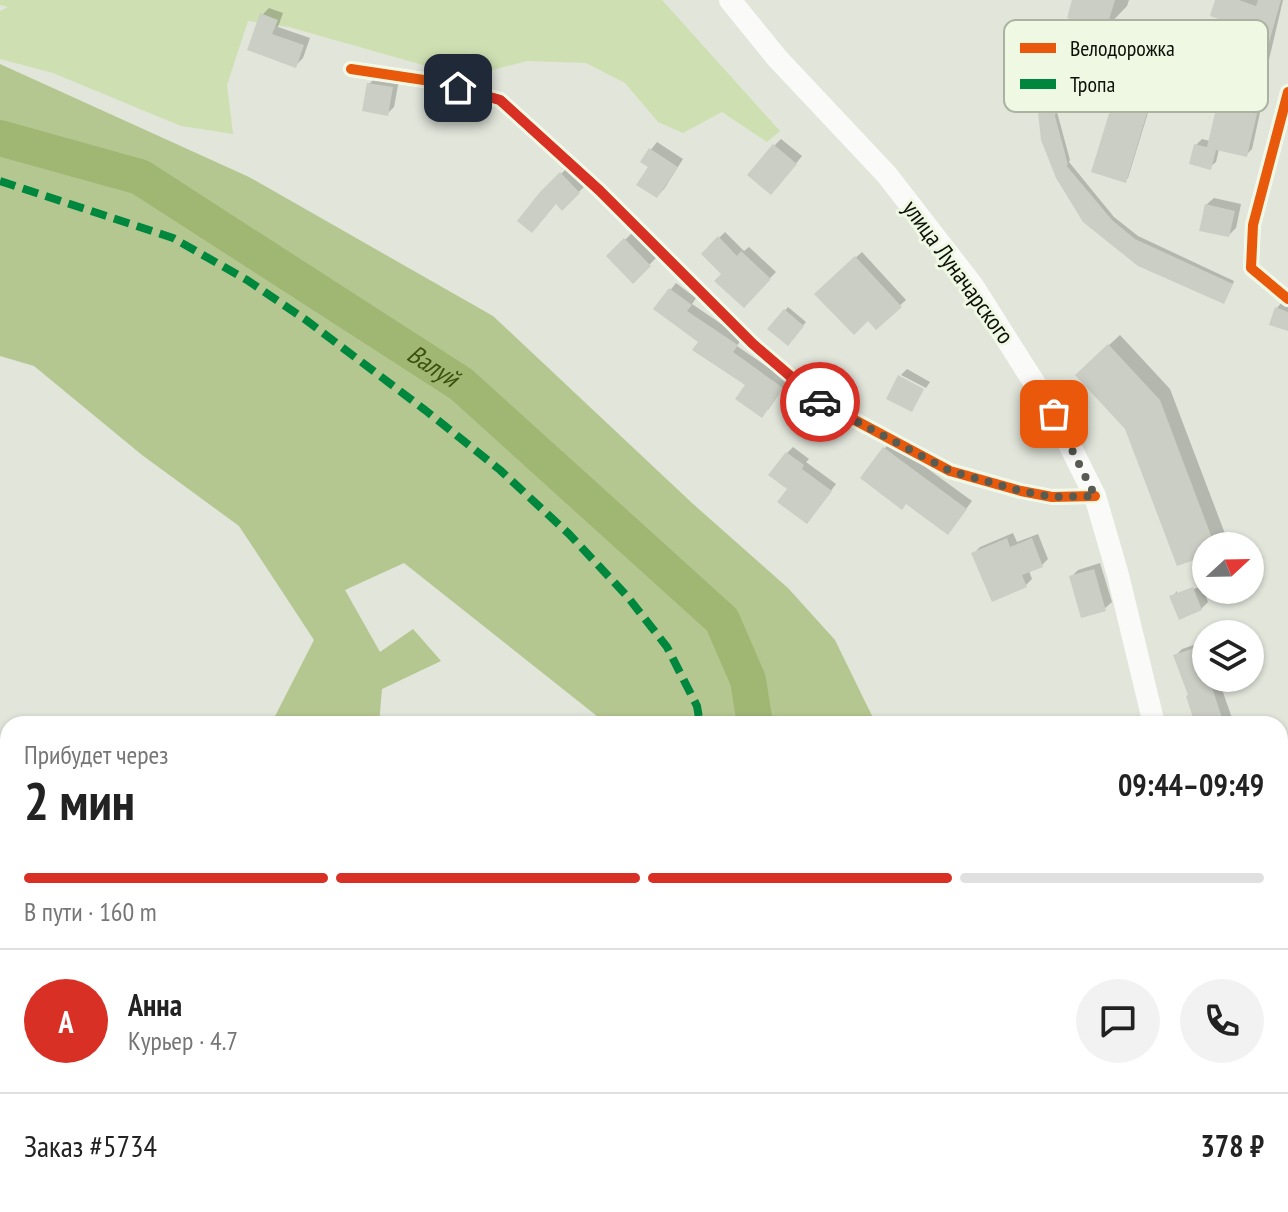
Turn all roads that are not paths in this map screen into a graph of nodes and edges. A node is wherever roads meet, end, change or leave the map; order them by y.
1 (730, 0) edge
2 (351, 69) dead end
3 (1288, 92) edge
4 (1288, 299) edge
5 (1095, 496) junction
6 (1152, 716) edge

1 - 5 main road, улица Луначарского
2 - 5 street
3 - 4 street
5 - 6 main road, улица Луначарского

